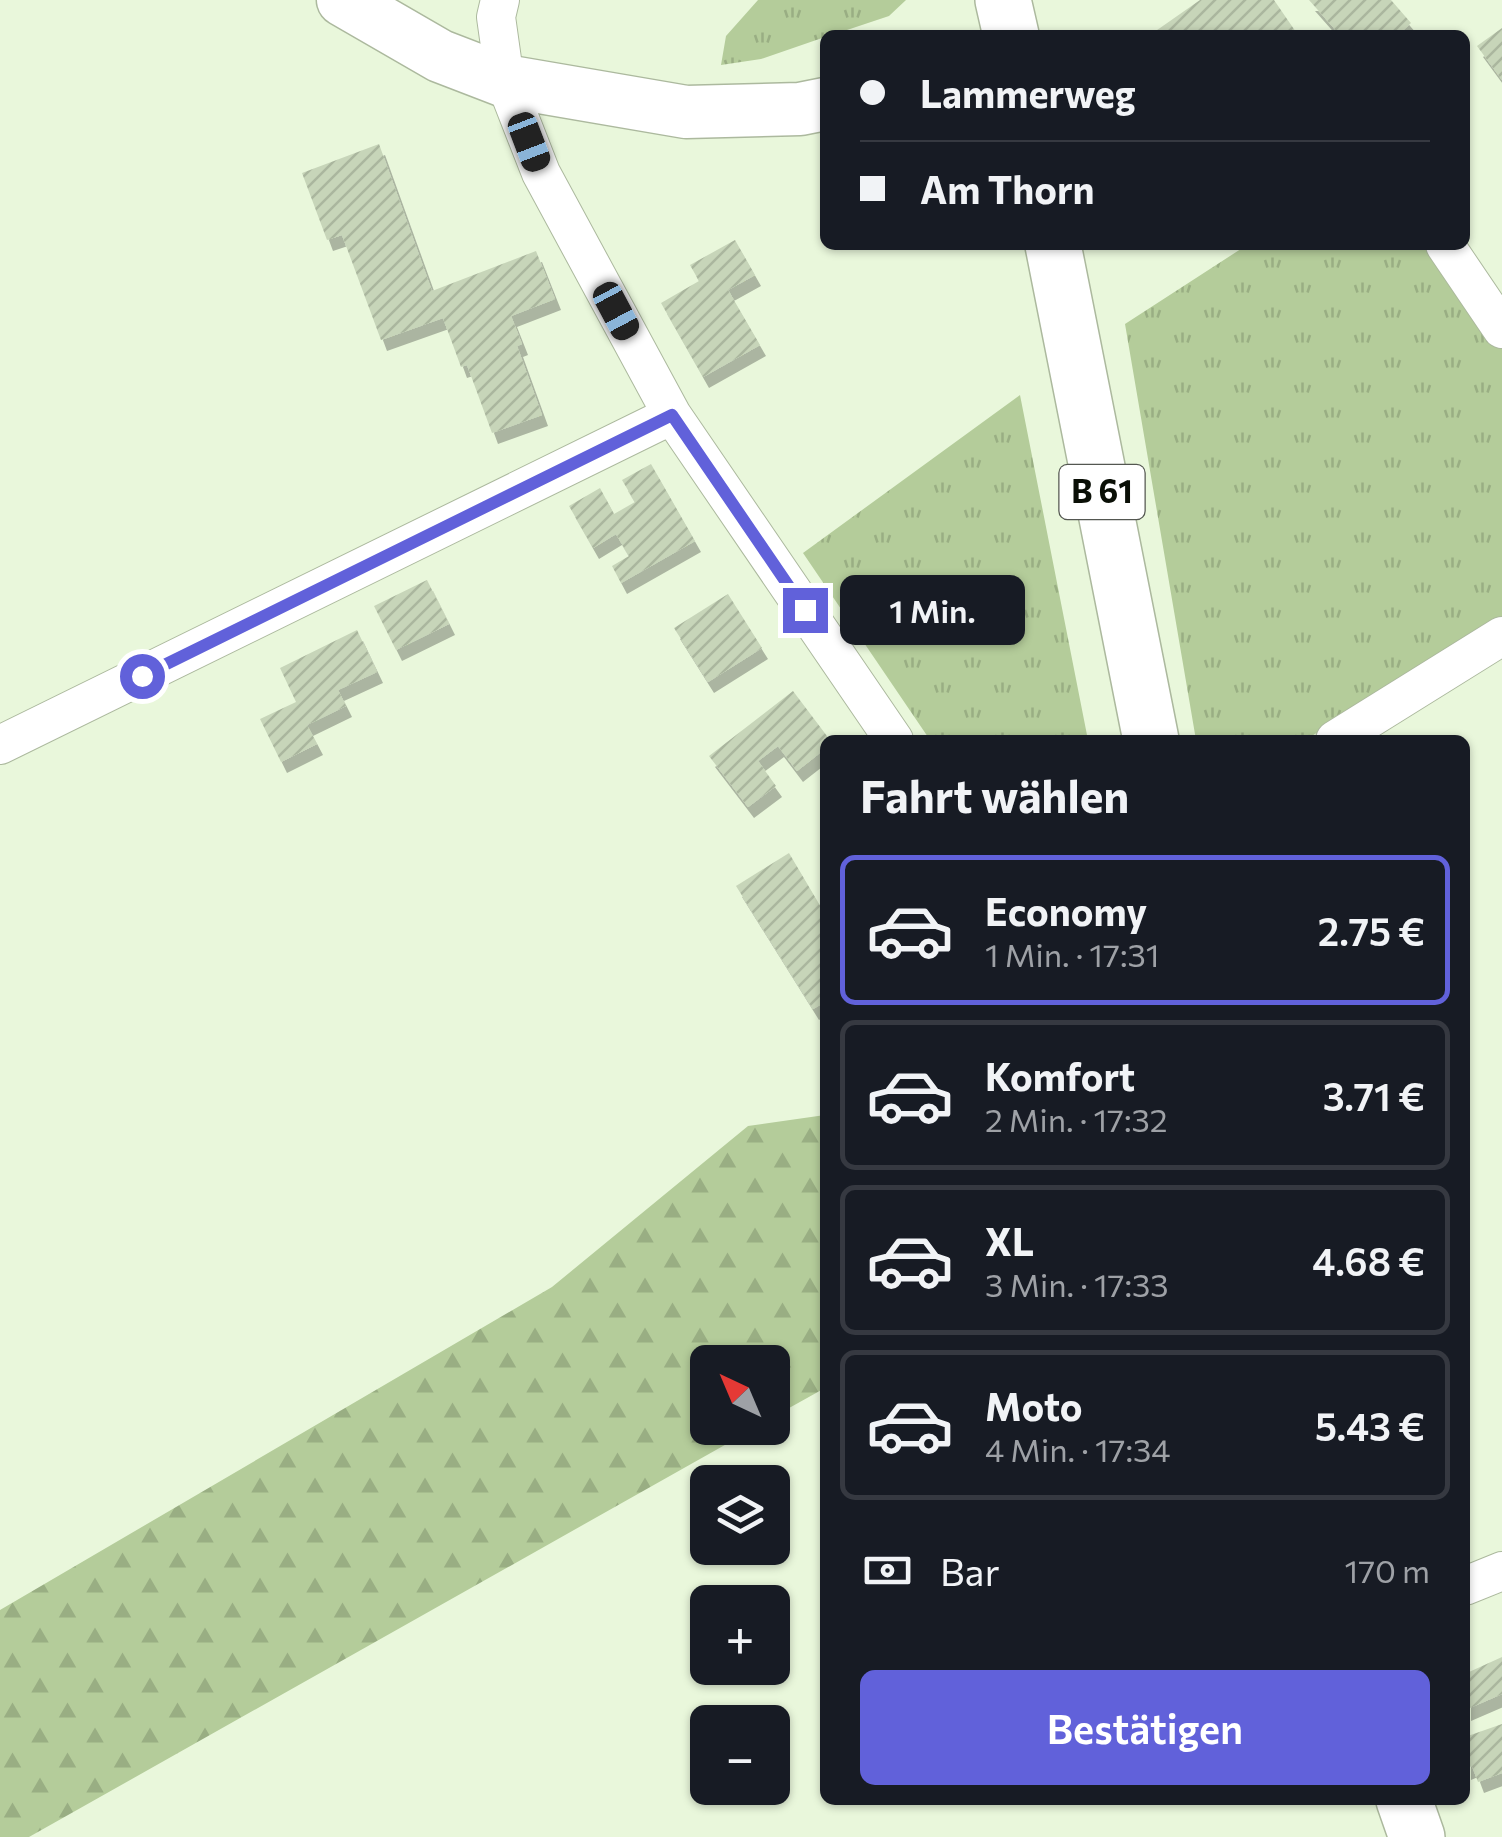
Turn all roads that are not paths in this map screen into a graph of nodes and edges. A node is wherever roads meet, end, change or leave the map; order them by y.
1 (344, 0) edge
2 (500, 0) edge
3 (1003, 0) edge
4 (1010, 30) edge
5 (505, 81) junction
6 (820, 105) edge
7 (1054, 250) edge
8 (1448, 250) edge
9 (1502, 329) edge
10 (672, 415) junction
11 (1502, 636) edge
12 (891, 735) edge
13 (1150, 735) edge
14 (1343, 735) edge
15 (0, 745) edge
16 (1502, 1571) edge
17 (1470, 1584) edge
18 (1406, 1805) edge
19 (1417, 1837) edge

1 - 5 street
2 - 5 street
3 - 4 main road
5 - 6 street
5 - 10 street
7 - 13 main road, B 61
8 - 9 street
10 - 12 street
10 - 15 street
11 - 14 street
16 - 17 street
18 - 19 main road

